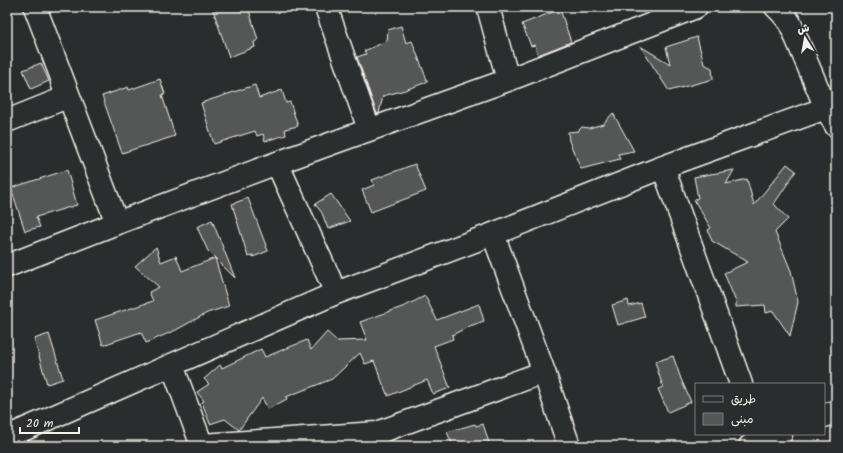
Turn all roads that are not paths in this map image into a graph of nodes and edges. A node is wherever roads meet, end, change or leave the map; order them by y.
1 (34, 7) edge
2 (326, 7) edge
3 (488, 7) edge
4 (696, 7) edge
5 (776, 7) edge
6 (508, 80) junction
7 (831, 117) edge
8 (7, 121) edge
9 (368, 129) junction
10 (277, 163) junction
11 (663, 167) junction
12 (117, 223) junction
13 (494, 234) junction
14 (7, 266) edge
15 (336, 294) junction
16 (172, 365) junction
17 (544, 372) junction
18 (741, 383) edge
19 (836, 411) edge
20 (825, 416) edge
21 (7, 437) edge
22 (202, 446) edge
23 (569, 446) edge

1 - 8 street
1 - 12 street
2 - 9 street
3 - 6 street
4 - 6 street
5 - 7 street
6 - 9 street
7 - 11 street
9 - 10 street
10 - 12 street
10 - 15 street
11 - 13 street
11 - 18 street
12 - 14 street
13 - 15 street
13 - 17 street
15 - 16 street
16 - 21 street
16 - 22 street
17 - 22 street
17 - 23 street
19 - 20 street

